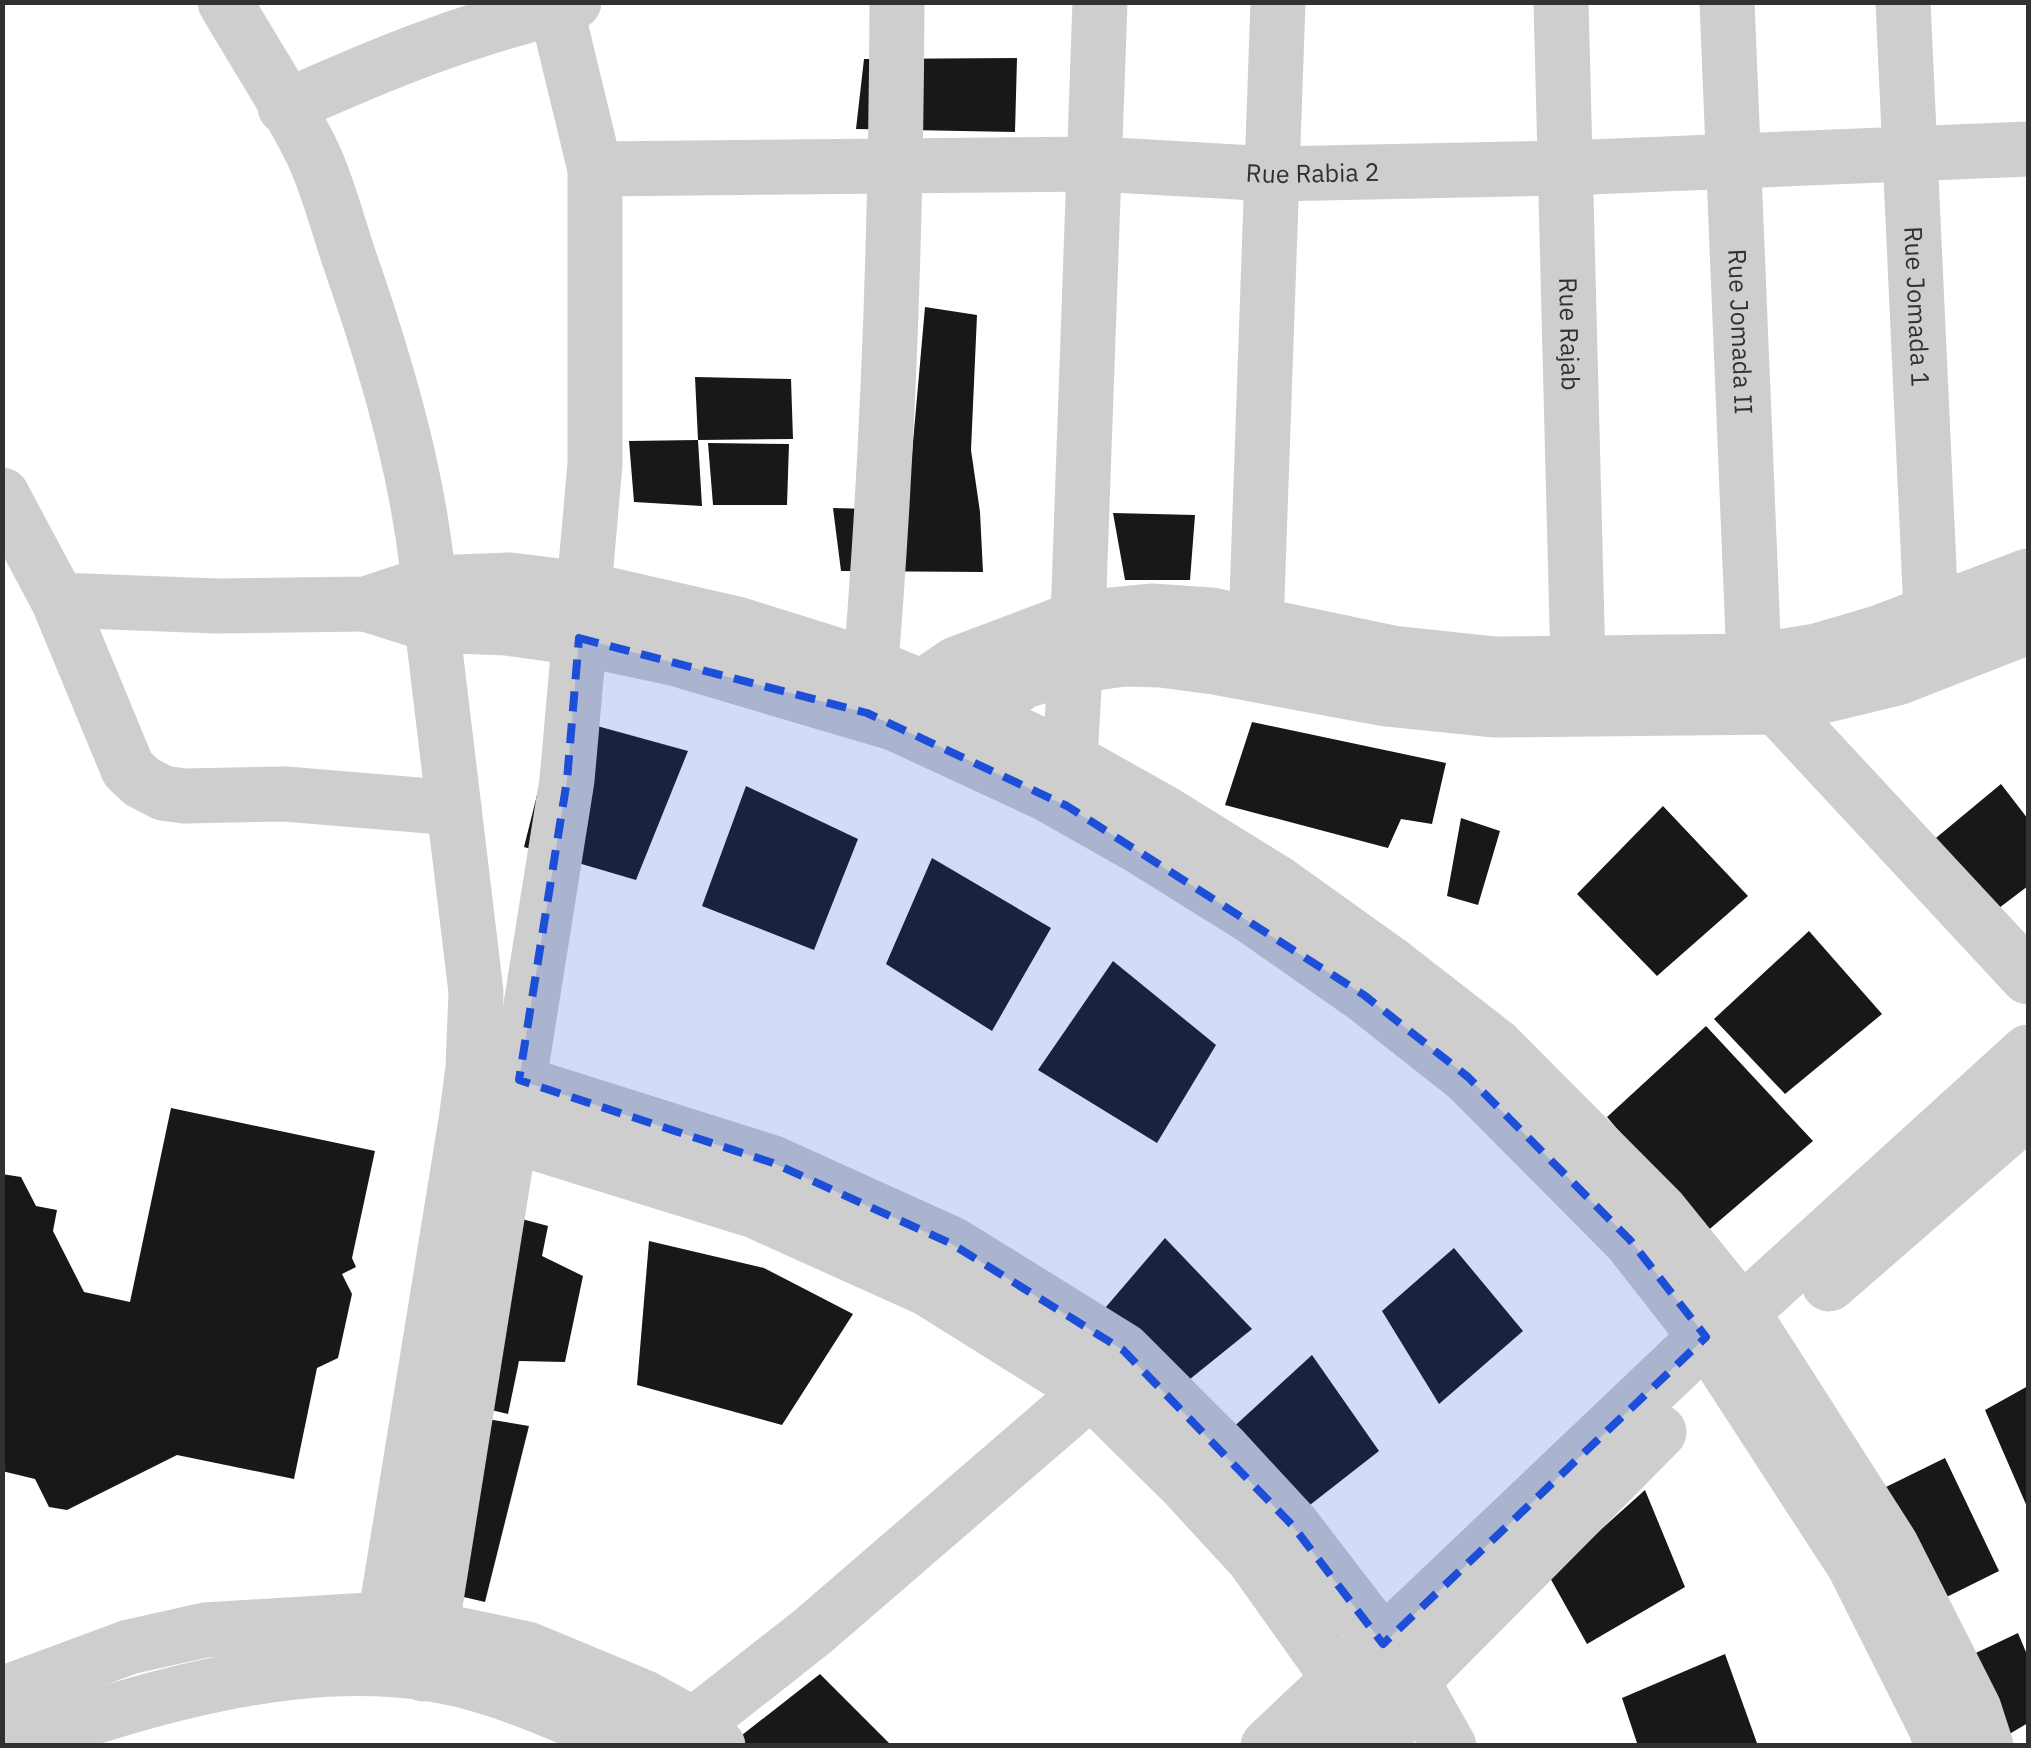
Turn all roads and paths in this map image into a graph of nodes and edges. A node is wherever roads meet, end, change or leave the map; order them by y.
1 (225, 2) edge
2 (897, 2) edge
3 (1100, 2) edge
4 (1278, 2) edge
5 (1561, 2) edge
6 (1726, 2) edge
7 (1903, 2) edge
8 (561, 4) edge
9 (285, 107) junction
10 (2028, 148) edge
11 (1911, 153) junction
12 (1731, 160) junction
13 (1096, 164) junction
14 (896, 165) junction
15 (1566, 168) junction
16 (595, 169) junction
17 (1273, 174) junction
18 (2, 496) edge
19 (2028, 576) edge
20 (58, 600) junction
21 (431, 604) junction
22 (1931, 611) junction
23 (582, 614) junction
24 (2028, 627) edge
25 (1077, 642) junction
26 (1253, 650) junction
27 (1578, 664) junction
28 (1765, 684) junction
29 (889, 698) junction
30 (958, 728) junction
31 (1068, 783) junction
32 (454, 808) junction
33 (2028, 977) edge
34 (2028, 1052) edge
35 (492, 1101) junction
36 (2028, 1111) edge
37 (1733, 1340) junction
38 (1091, 1391) junction
39 (129, 1647) junction
40 (404, 1647) junction
41 (1398, 1662) junction
42 (2, 1694) edge
43 (151, 1700) junction
44 (1357, 1721) edge
45 (694, 1739) edge
46 (14, 1746) edge
47 (632, 1746) edge
48 (1268, 1746) edge
49 (1449, 1746) edge
50 (1942, 1746) edge
51 (1986, 1746) edge

1 - 9 street
2 - 14 street
3 - 13 street
4 - 17 street
5 - 15 street, Rue Rajab
6 - 12 street, Rue Jomada II
7 - 11 street, Rue Jomada 1
8 - 9 street
8 - 16 street
9 - 21 street
10 - 11 street, Rue Rabia 2
11 - 12 street, Rue Rabia 2
11 - 22 street, Rue Jomada 1
12 - 15 street, Rue Rabia 2
12 - 28 street, Rue Jomada II
13 - 14 street, Rue Rabia 2
13 - 17 street, Rue Rabia 2
13 - 25 street
14 - 16 street, Rue Rabia 2
14 - 29 street
15 - 17 street, Rue Rabia 2
15 - 27 street, Rue Rajab
16 - 23 street
17 - 26 street
18 - 20 street
19 - 22 street
20 - 21 street
20 - 32 street
21 - 23 street
21 - 32 street
22 - 28 street
23 - 29 street
23 - 35 street
24 - 28 street
25 - 26 street
25 - 29 street
25 - 30 street
25 - 31 street
26 - 27 street
26 - 28 street
27 - 28 street
28 - 33 street
29 - 30 street
30 - 31 street
31 - 37 street
32 - 35 street
34 - 37 street
35 - 38 street
35 - 40 street
35 - 41 street
36 - 37 street
37 - 41 street
37 - 50 street
37 - 51 street
38 - 44 street
38 - 45 street
39 - 40 street
39 - 42 street
39 - 43 street
40 - 43 street
40 - 45 street
40 - 47 street
41 - 44 street
41 - 49 street
43 - 46 street
44 - 48 street

